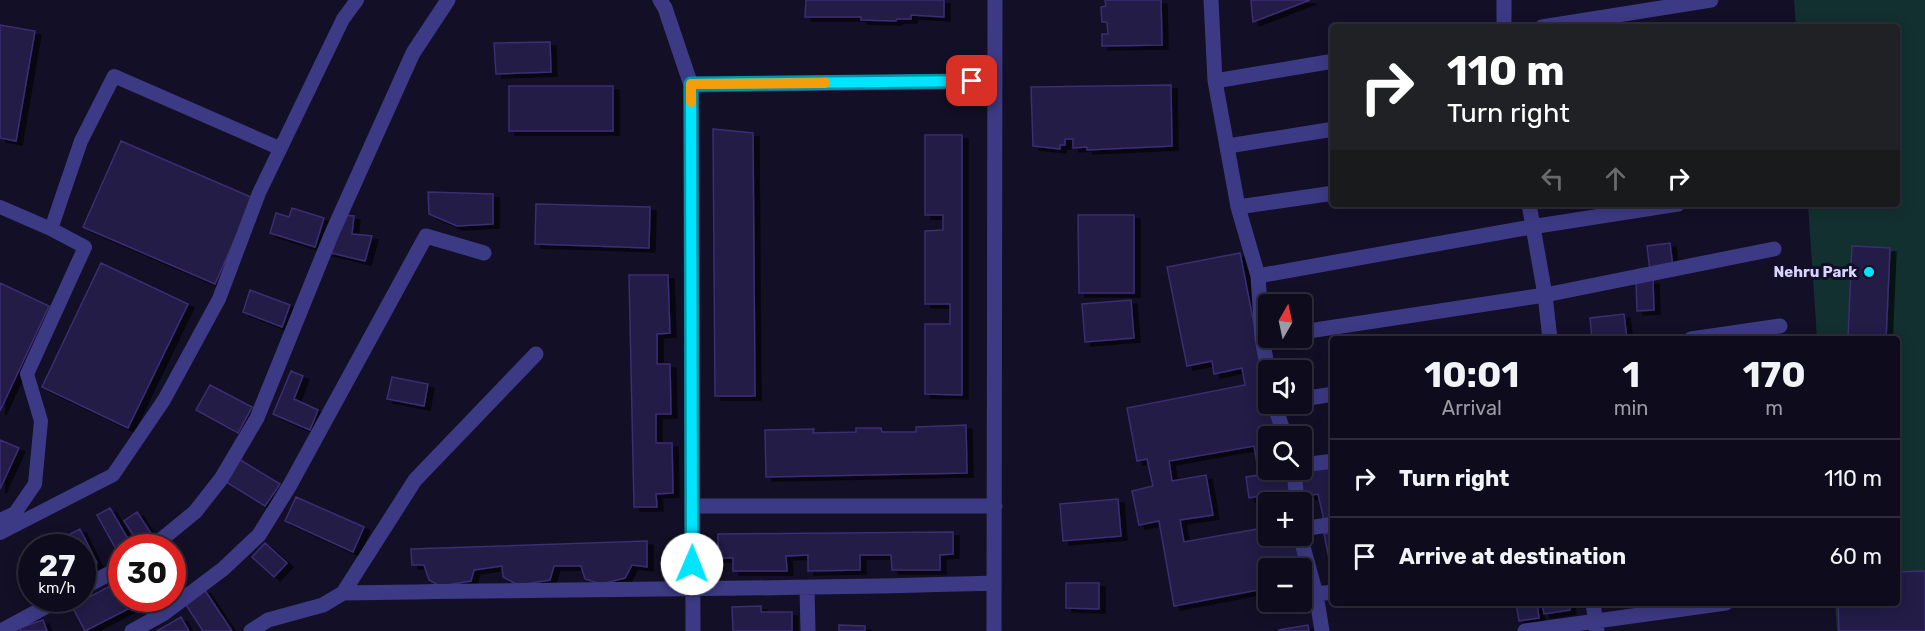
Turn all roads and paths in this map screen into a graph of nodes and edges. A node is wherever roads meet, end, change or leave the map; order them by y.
1 (357, 0) edge
2 (448, 0) edge
3 (660, 0) edge
4 (995, 0) edge
5 (1211, 0) edge
6 (1504, 0) edge
7 (1711, 0) edge
8 (1504, 24) edge
9 (1561, 24) edge
10 (1330, 63) edge
11 (995, 81) junction
12 (1215, 81) junction
13 (691, 84) junction
14 (1330, 130) edge
15 (1228, 146) junction
16 (279, 148) junction
17 (1330, 194) edge
18 (0, 207) edge
19 (1238, 207) junction
20 (1529, 207) edge
21 (1659, 207) edge
22 (1531, 227) junction
23 (51, 229) junction
24 (1774, 249) dead end
25 (484, 253) dead end
26 (1258, 276) junction
27 (1260, 294) edge
28 (1545, 294) junction
29 (1780, 326) dead end
30 (1312, 330) edge
31 (1550, 336) edge
32 (1712, 336) edge
33 (536, 354) dead end
34 (1330, 395) edge
35 (1312, 397) edge
36 (1330, 462) edge
37 (1312, 464) edge
38 (693, 506) junction
39 (995, 506) junction
40 (0, 520) edge
41 (1330, 525) edge
42 (1312, 527) edge
43 (0, 533) edge
44 (169, 534) edge
45 (1303, 546) edge
46 (994, 583) junction
47 (692, 587) junction
48 (807, 589) junction
49 (1330, 592) edge
50 (343, 593) junction
51 (1316, 594) junction
52 (1594, 606) edge
53 (1709, 606) edge
54 (37, 612) edge
55 (1597, 626) edge
56 (2, 631) edge
57 (132, 631) edge
58 (251, 631) edge
59 (693, 631) edge
60 (808, 631) edge
61 (994, 631) edge
62 (1322, 631) edge
63 (1526, 631) edge

1 - 16 lane
2 - 44 street
3 - 13 street
4 - 11 street
5 - 12 street
6 - 8 street
7 - 9 street
10 - 12 street
11 - 13 street
11 - 39 street
12 - 15 street
13 - 38 street
14 - 15 street
15 - 19 street
16 - 23 lane
16 - 43 lane
17 - 19 street
18 - 23 lane
19 - 26 street
20 - 22 street
21 - 22 street
22 - 26 street
22 - 28 street
23 - 40 lane
24 - 28 street
25 - 57 street
26 - 27 street
28 - 30 street
28 - 31 street
29 - 32 street
33 - 50 street
34 - 35 street
36 - 37 street
38 - 39 street
38 - 47 street
39 - 46 street
41 - 42 street
45 - 51 street
46 - 48 street
46 - 61 street
47 - 48 street
47 - 50 street
47 - 59 street
48 - 60 street
49 - 51 street
50 - 58 street
51 - 62 street
52 - 55 street
53 - 55 street
54 - 56 street
55 - 63 street

